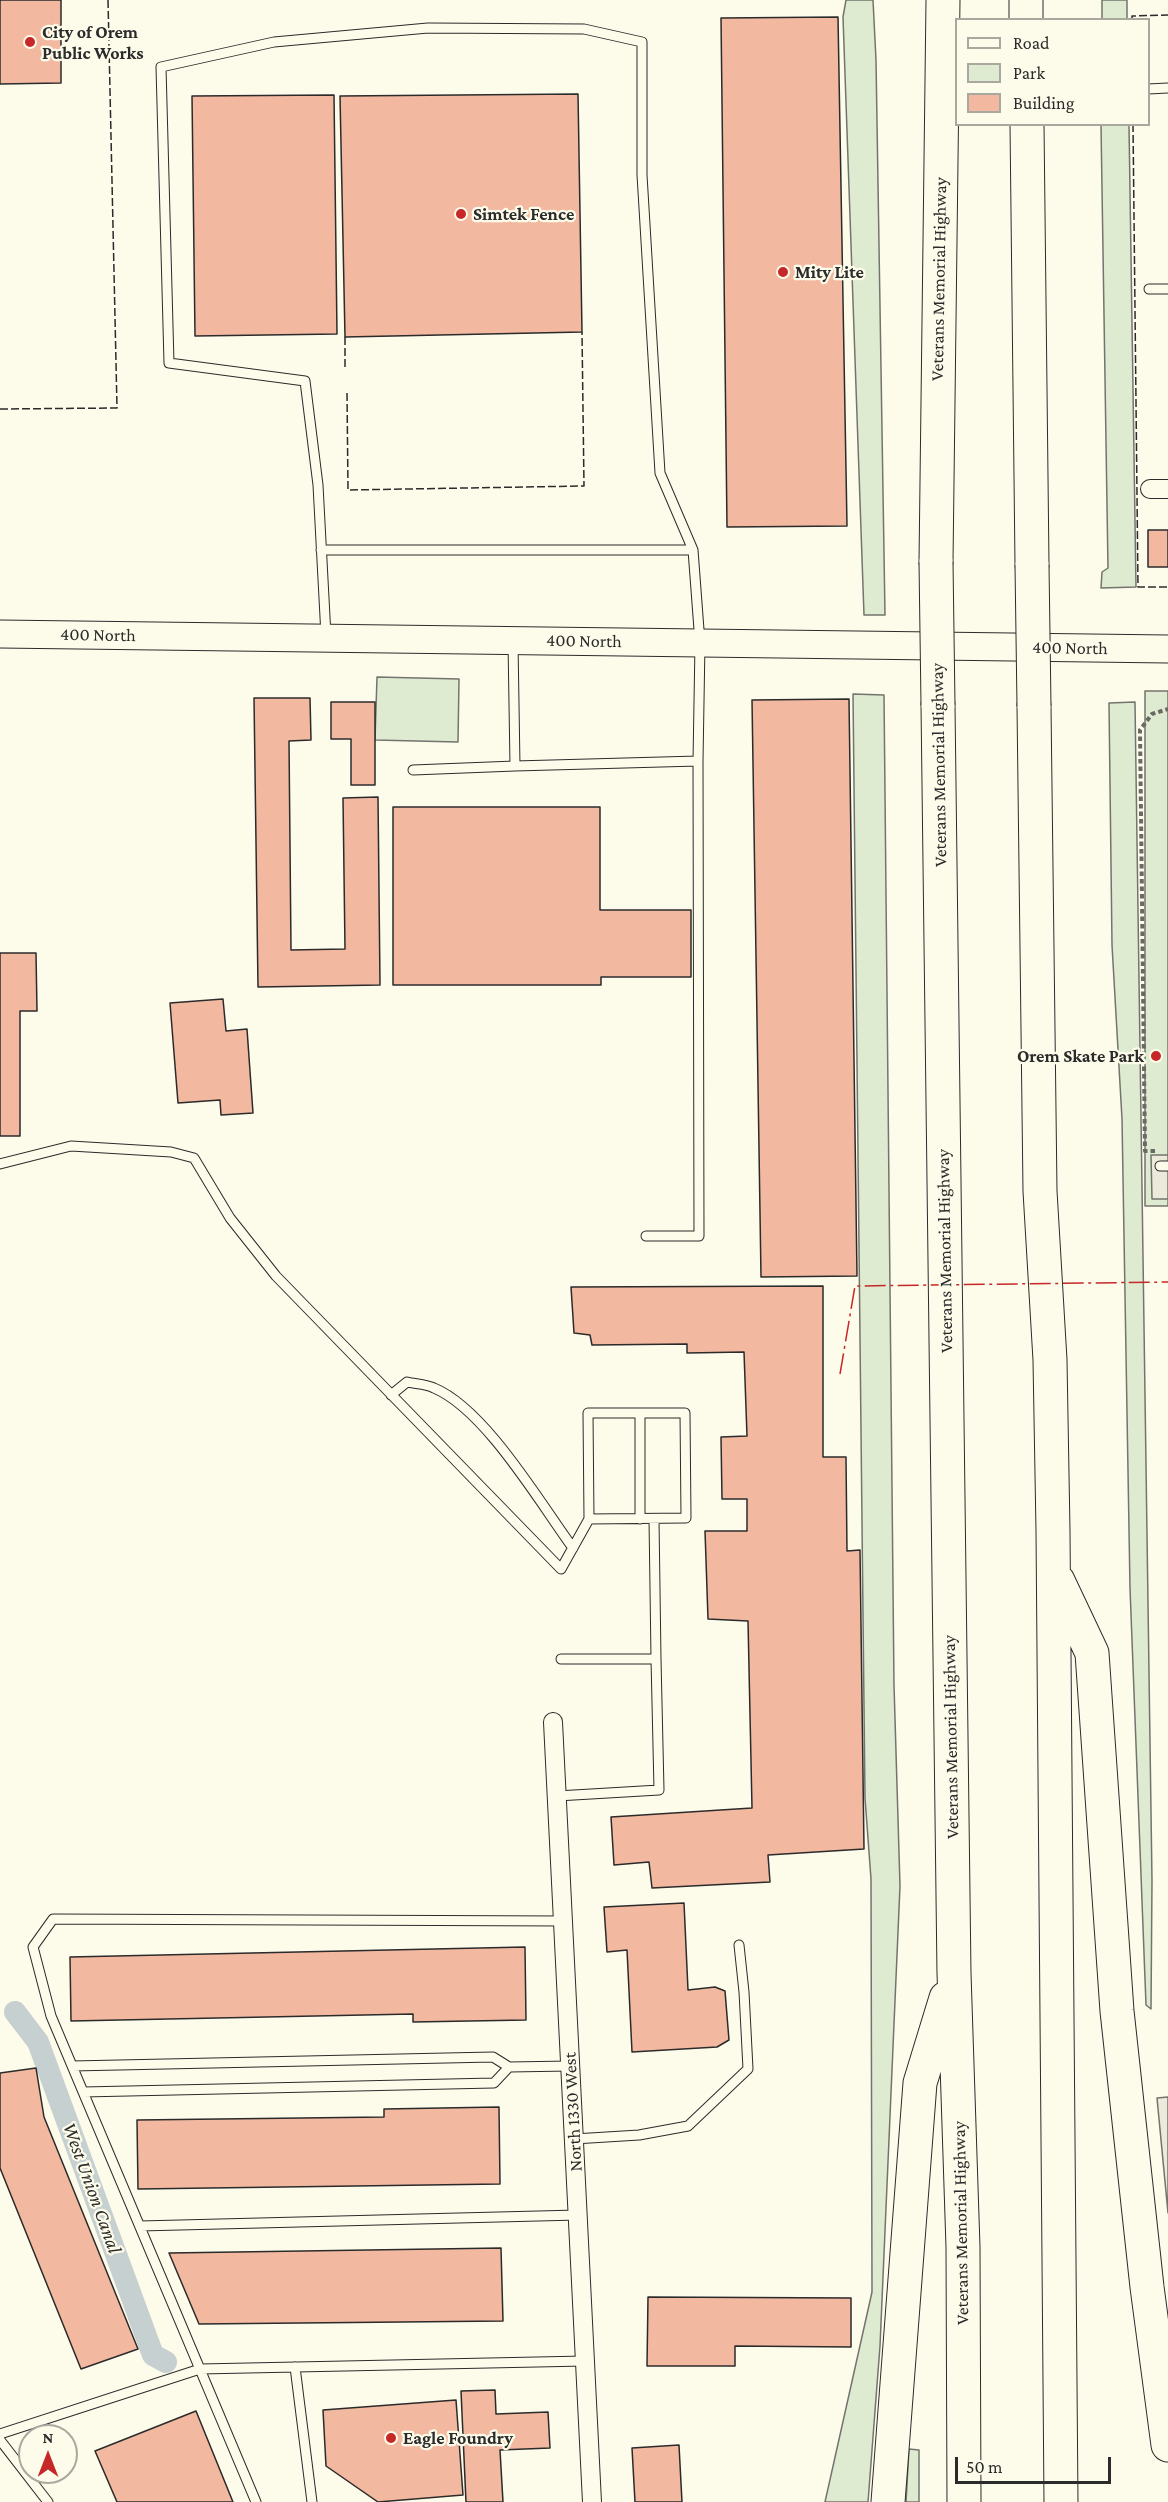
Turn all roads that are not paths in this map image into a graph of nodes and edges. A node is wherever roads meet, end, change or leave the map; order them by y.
1 (943, 0) edge
2 (1026, 0) edge
3 (1026, 18) edge
4 (1168, 88) edge
5 (1150, 89) edge
6 (1027, 126) edge
7 (1149, 289) dead end
8 (1168, 289) edge
9 (321, 550) junction
10 (693, 550) junction
11 (0, 634) edge
12 (326, 638) junction
13 (513, 640) junction
14 (700, 643) junction
15 (1168, 649) edge
16 (698, 761) junction
17 (515, 766) junction
18 (413, 770) dead end
19 (0, 1164) edge
20 (646, 1236) dead end
21 (391, 1395) junction
22 (640, 1413) junction
23 (589, 1519) junction
24 (640, 1519) junction
25 (654, 1519) junction
26 (573, 1548) junction
27 (1053, 1571) junction
28 (561, 1659) dead end
29 (656, 1659) junction
30 (553, 1722) dead end
31 (557, 1796) junction
32 (564, 1921) junction
33 (739, 1945) dead end
34 (954, 1973) junction
35 (72, 2066) junction
36 (570, 2066) junction
37 (509, 2067) junction
38 (83, 2092) junction
39 (574, 2139) junction
40 (578, 2215) junction
41 (140, 2226) junction
42 (585, 2361) junction
43 (295, 2367) junction
44 (200, 2369) junction
45 (0, 2434) edge
46 (0, 2440) edge
47 (1168, 2445) edge
48 (48, 2502) edge
49 (256, 2502) edge
50 (312, 2502) edge
51 (592, 2502) edge
52 (888, 2502) edge
53 (964, 2502) edge
54 (1061, 2502) edge

1 - 34 highway, Veterans Memorial Highway, bridge
2 - 3 highway
4 - 5 lane
6 - 27 highway, bridge
7 - 8 lane
9 - 10 lane
9 - 10 lane
9 - 12 lane
10 - 14 lane
11 - 12 main road, 400 North
12 - 13 main road, 400 North
13 - 14 main road, 400 North
13 - 17 lane
14 - 15 main road, 400 North
14 - 16 lane
16 - 17 lane
16 - 20 lane
17 - 18 lane
19 - 21 lane
21 - 26 lane
21 - 26 lane
22 - 23 lane
22 - 24 lane
22 - 25 lane
23 - 24 lane
23 - 26 lane
24 - 25 lane
25 - 29 lane
27 - 47 highway
27 - 54 highway
28 - 29 lane
29 - 31 lane
30 - 31 street, North 1330 West
31 - 32 street, North 1330 West
32 - 35 lane
32 - 36 street, North 1330 West
33 - 39 lane
34 - 52 highway
34 - 53 highway, Veterans Memorial Highway
35 - 37 lane
35 - 38 lane
36 - 37 lane
36 - 39 street, North 1330 West
37 - 38 lane
38 - 41 lane
39 - 40 street, North 1330 West
40 - 41 lane
40 - 42 street, North 1330 West
41 - 44 lane
42 - 43 lane
42 - 51 street, North 1330 West
43 - 44 lane
43 - 50 lane
44 - 45 lane
44 - 49 lane
46 - 48 lane

